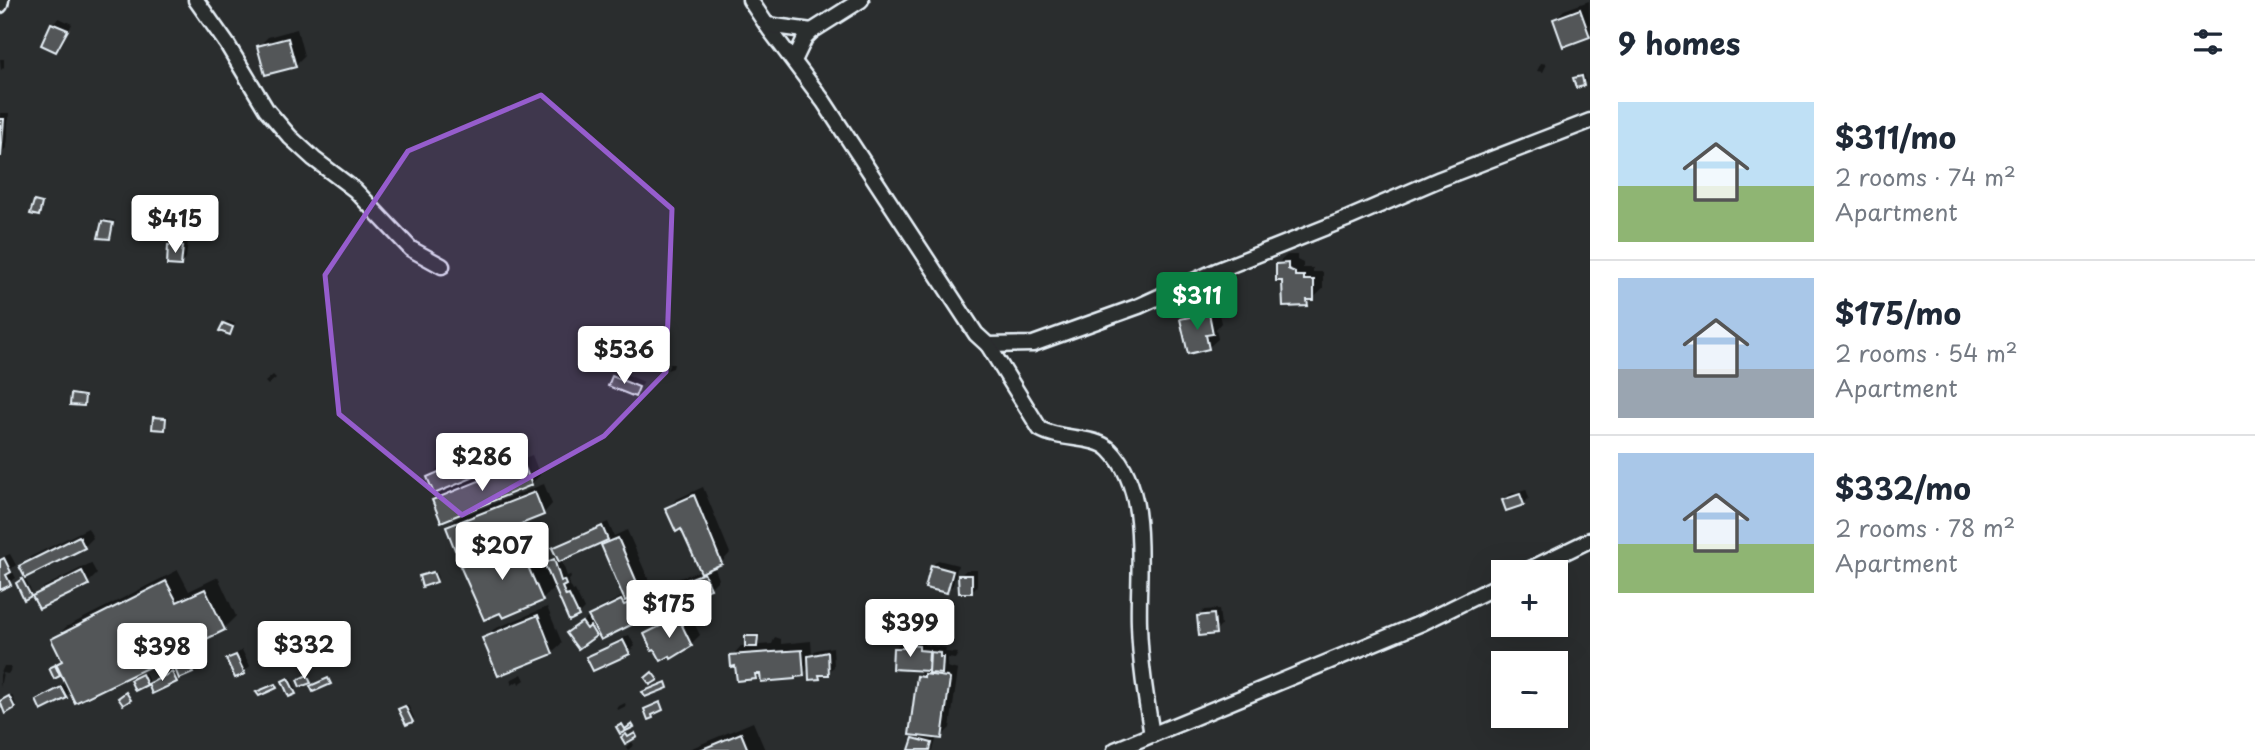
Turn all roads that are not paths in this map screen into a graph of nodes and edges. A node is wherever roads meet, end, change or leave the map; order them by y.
1 (196, 0) edge
2 (750, 0) edge
3 (861, 0) edge
4 (766, 25) junction
5 (812, 31) junction
6 (794, 61) junction
7 (1590, 121) edge
8 (442, 266) dead end
9 (988, 345) junction
10 (1590, 540) edge
11 (1549, 560) edge
12 (1491, 589) edge
13 (1152, 735) junction
14 (1115, 750) edge

1 - 8 street
2 - 4 street
3 - 5 street
4 - 5 street
4 - 6 street
5 - 6 street
6 - 9 street
7 - 9 street
9 - 13 street
10 - 11 street
12 - 13 street
13 - 14 street

